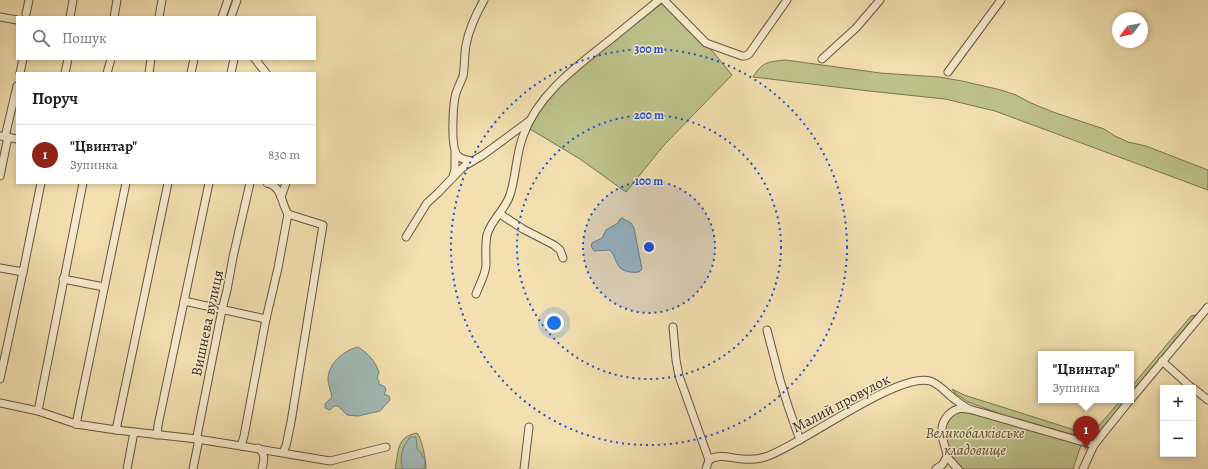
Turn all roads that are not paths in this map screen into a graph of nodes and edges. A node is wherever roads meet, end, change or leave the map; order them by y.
1 (29, 0) edge
2 (73, 0) edge
3 (118, 0) edge
4 (162, 0) edge
5 (228, 0) edge
6 (237, 0) edge
7 (484, 0) edge
8 (659, 0) edge
9 (787, 0) edge
10 (880, 0) edge
11 (1001, 0) edge
12 (26, 14) dead end
13 (70, 16) edge
14 (114, 16) edge
15 (159, 16) edge
16 (222, 16) edge
17 (231, 16) edge
18 (0, 17) edge
19 (16, 20) edge
20 (822, 59) dead end
21 (23, 60) edge
22 (68, 60) edge
23 (111, 60) edge
24 (151, 60) edge
25 (194, 60) edge
26 (234, 60) edge
27 (255, 60) edge
28 (262, 60) edge
29 (20, 72) edge
30 (65, 72) edge
31 (107, 72) edge
32 (149, 72) edge
33 (191, 72) edge
34 (231, 72) edge
35 (265, 72) edge
36 (268, 72) edge
37 (948, 72) dead end
38 (16, 90) edge
39 (530, 120) junction
40 (4, 137) edge
41 (16, 139) edge
42 (455, 152) junction
43 (472, 161) junction
44 (0, 176) edge
45 (453, 177) junction
46 (41, 184) edge
47 (83, 184) edge
48 (126, 184) edge
49 (168, 184) edge
50 (209, 184) edge
51 (250, 184) edge
52 (273, 184) edge
53 (286, 184) edge
54 (281, 197) junction
55 (288, 214) junction
56 (500, 214) junction
57 (406, 237) dead end
58 (564, 258) dead end
59 (0, 268) edge
60 (23, 272) junction
61 (63, 279) junction
62 (104, 287) junction
63 (476, 294) dead end
64 (184, 301) junction
65 (1208, 307) edge
66 (222, 310) junction
67 (266, 319) junction
68 (673, 328) dead end
69 (767, 330) dead end
70 (1162, 361) junction
71 (0, 379) edge
72 (1189, 385) edge
73 (1196, 390) edge
74 (1134, 394) edge
75 (1208, 400) edge
76 (0, 403) edge
77 (1127, 403) edge
78 (969, 409) junction
79 (38, 412) junction
80 (76, 424) junction
81 (529, 427) dead end
82 (116, 430) junction
83 (134, 432) junction
84 (157, 435) junction
85 (197, 439) junction
86 (800, 440) junction
87 (1094, 445) junction
88 (241, 446) junction
89 (386, 447) dead end
90 (258, 448) junction
91 (283, 452) junction
92 (947, 458) junction
93 (709, 460) junction
94 (127, 469) edge
95 (194, 469) edge
96 (262, 469) edge
97 (524, 469) edge
98 (706, 469) edge
99 (936, 469) edge
100 (958, 469) edge
101 (1083, 469) edge

1 - 12 street
2 - 13 street
3 - 14 street
4 - 15 street
5 - 16 street
6 - 17 street
7 - 42 street
8 - 9 street
8 - 39 street
10 - 20 street
11 - 37 street
18 - 19 street
21 - 29 street
22 - 30 street
23 - 31 street
24 - 32 street
25 - 33 street
26 - 34 street
27 - 35 street
28 - 36 street
38 - 40 street
39 - 43 street
39 - 56 street
40 - 41 street
40 - 44 street
42 - 43 street
42 - 45 street
43 - 45 street
45 - 57 street
46 - 60 street
47 - 61 street
48 - 62 street
49 - 82 street
50 - 64 street
51 - 66 street, Вишнева вулиця
52 - 54 street
53 - 54 street
54 - 55 street
55 - 67 street
55 - 91 street
56 - 58 street
56 - 63 street
59 - 60 street
60 - 71 street
61 - 62 street
61 - 79 street
62 - 80 street
64 - 66 street
64 - 84 street
65 - 70 street
66 - 67 street
66 - 85 street, Вишнева вулиця
67 - 88 street
68 - 93 street
69 - 86 street
70 - 72 street
70 - 74 street
73 - 75 street
76 - 79 street
77 - 87 street
78 - 86 street, Малий провулок
78 - 87 street, Малий провулок
78 - 92 street
79 - 80 street
80 - 82 street
81 - 97 street
82 - 83 street
83 - 84 street
83 - 94 street
84 - 85 street
85 - 88 street
85 - 95 street, Вишнева вулиця
86 - 93 street, Малий провулок
87 - 101 street
88 - 90 street
89 - 91 street
90 - 91 street
90 - 96 street
92 - 99 street
92 - 100 street
93 - 98 street

